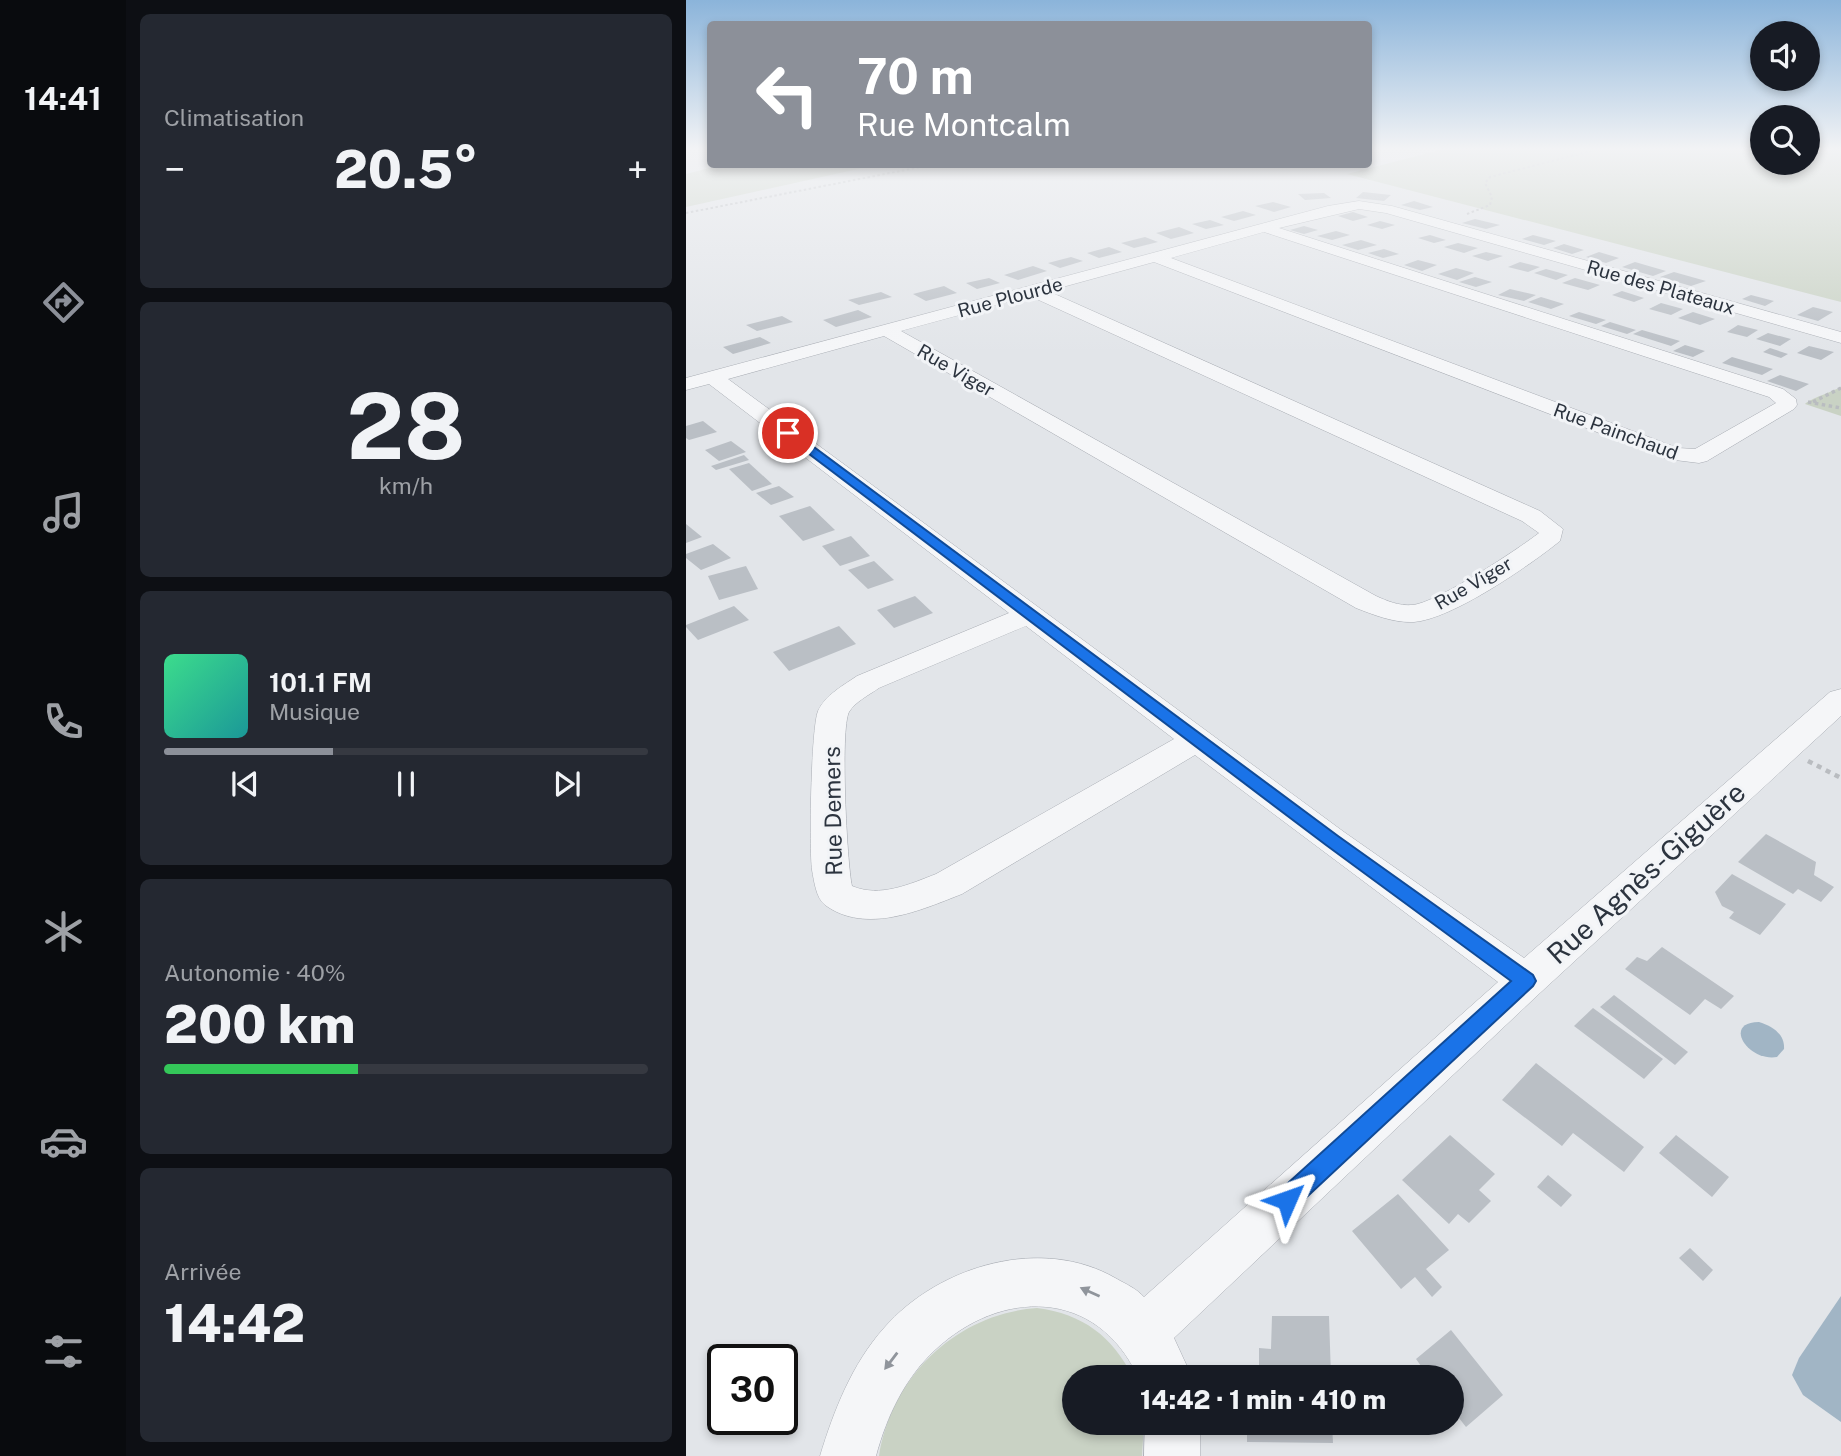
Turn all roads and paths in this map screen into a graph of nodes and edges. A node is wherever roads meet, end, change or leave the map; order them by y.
1 (1301, 218) edge
2 (1418, 218) edge
3 (1451, 218) edge
4 (1436, 223) junction
5 (1265, 228) junction
6 (1155, 257) junction
7 (1033, 291) junction
8 (886, 330) junction
9 (1841, 338) edge
10 (699, 380) edge
11 (1841, 388) edge
12 (1841, 408) edge
13 (1030, 614) junction
14 (1841, 699) edge
15 (1197, 739) junction
16 (1785, 749) junction
17 (1841, 778) edge
18 (1526, 981) junction
19 (1142, 1333) junction
20 (1160, 1365) edge
21 (1173, 1435) edge
22 (848, 1456) edge
23 (1172, 1456) edge

1 - 5 street, Rue Plourde
2 - 4 street, Rue des Plateaux
3 - 4 path
4 - 9 street, Rue des Plateaux
5 - 6 street, Rue Plourde
5 - 6 street, Rue Painchaud
6 - 7 street, Rue Plourde
7 - 8 street, Rue Plourde
7 - 8 street, Rue Viger
8 - 10 street, Rue Plourde
10 - 13 street
11 - 12 path
13 - 15 street
13 - 15 street, Rue Demers
14 - 16 street, Rue Agnès-Giguère
15 - 18 street
16 - 17 path
16 - 18 street, Rue Agnès-Giguère
18 - 19 street, Rue Agnès-Giguère
19 - 20 street
19 -> 22 street
21 - 23 street

